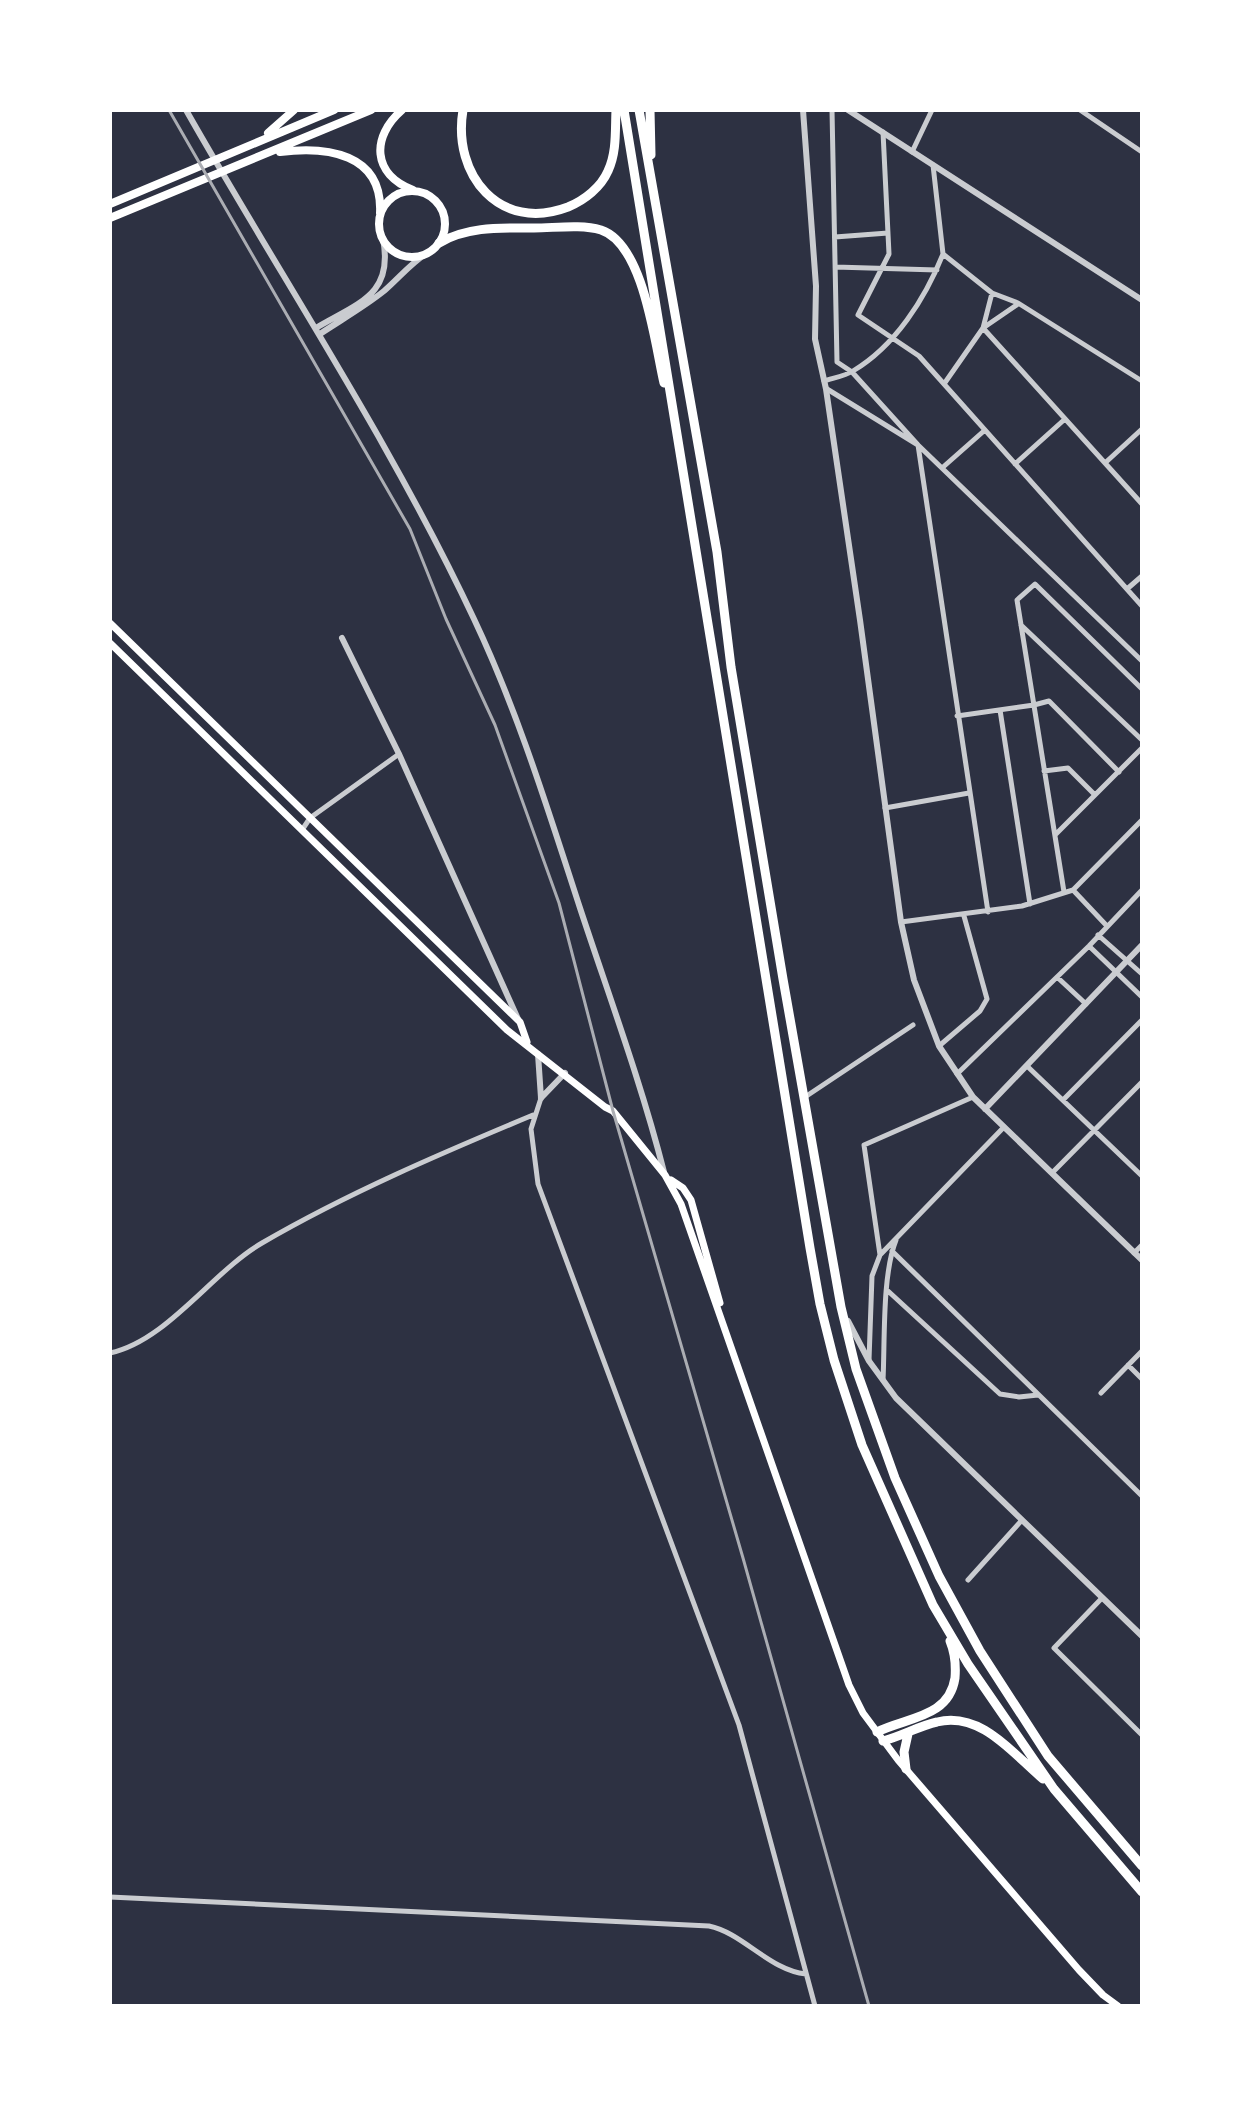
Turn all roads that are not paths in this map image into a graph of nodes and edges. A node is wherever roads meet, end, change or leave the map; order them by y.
1 (186, 110) edge
2 (294, 110) edge
3 (334, 110) edge
4 (371, 110) edge
5 (402, 110) edge
6 (463, 110) edge
7 (616, 110) edge
8 (624, 110) edge
9 (639, 110) edge
10 (650, 110) edge
11 (803, 110) edge
12 (832, 110) edge
13 (848, 110) edge
14 (932, 110) edge
15 (1080, 110) edge
16 (883, 132) junction
17 (249, 145) junction
18 (912, 152) junction
19 (1142, 152) edge
20 (268, 154) junction
21 (933, 165) junction
22 (417, 192) junction
23 (653, 195) junction
24 (110, 204) edge
25 (110, 218) edge
26 (380, 218) junction
27 (888, 233) junction
28 (835, 237) junction
29 (383, 239) junction
30 (439, 243) junction
31 (427, 253) junction
32 (943, 254) junction
33 (883, 266) junction
34 (835, 267) junction
35 (937, 270) junction
36 (992, 293) junction
37 (1139, 296) edge
38 (1018, 303) junction
39 (983, 328) junction
40 (318, 331) junction
41 (894, 339) junction
42 (852, 372) junction
43 (1142, 381) edge
44 (944, 384) junction
45 (825, 385) junction
46 (1065, 419) junction
47 (1142, 429) edge
48 (985, 430) junction
49 (918, 445) junction
50 (681, 457) junction
51 (1105, 463) junction
52 (1015, 464) junction
53 (942, 468) junction
54 (1142, 504) edge
55 (1142, 576) edge
56 (1127, 589) junction
57 (1142, 606) edge
58 (110, 623) edge
59 (1021, 624) junction
60 (342, 638) dead end
61 (110, 643) edge
62 (1142, 661) edge
63 (1142, 689) edge
64 (1034, 705) junction
65 (1000, 710) junction
66 (957, 716) junction
67 (1142, 740) edge
68 (1142, 748) edge
69 (399, 754) junction
70 (1044, 771) junction
71 (1119, 772) junction
72 (969, 793) junction
73 (1095, 795) junction
74 (885, 808) junction
75 (310, 818) junction
76 (1142, 820) edge
77 (302, 830) junction
78 (1055, 835) junction
79 (1073, 890) junction
80 (1142, 890) edge
81 (1064, 892) junction
82 (1030, 904) junction
83 (988, 912) junction
84 (964, 916) junction
85 (901, 922) junction
86 (1106, 925) junction
87 (1098, 934) junction
88 (1142, 945) edge
89 (1089, 946) junction
90 (1128, 960) junction
91 (1117, 972) junction
92 (1142, 974) edge
93 (1057, 977) junction
94 (1142, 997) edge
95 (1086, 1004) junction
96 (1142, 1020) edge
97 (520, 1022) junction
98 (913, 1025) dead end
99 (528, 1044) junction
100 (939, 1046) junction
101 (537, 1052) junction
102 (1027, 1066) junction
103 (565, 1073) junction
104 (957, 1074) junction
105 (1142, 1082) edge
106 (973, 1097) junction
107 (541, 1098) junction
108 (804, 1098) junction
109 (1063, 1100) junction
110 (985, 1109) junction
111 (534, 1114) junction
112 (1004, 1127) junction
113 (1094, 1129) junction
114 (1142, 1165) edge
115 (1052, 1173) junction
116 (1139, 1174) edge
117 (665, 1175) junction
118 (897, 1237) junction
119 (1142, 1245) edge
120 (892, 1251) junction
121 (1134, 1253) junction
122 (880, 1255) junction
123 (1142, 1260) edge
124 (888, 1291) junction
125 (841, 1307) junction
126 (870, 1328) junction
127 (851, 1329) junction
128 (1142, 1351) edge
129 (110, 1353) edge
130 (869, 1361) junction
131 (1128, 1365) junction
132 (1142, 1379) edge
133 (883, 1381) junction
134 (1101, 1393) dead end
135 (1039, 1395) junction
136 (1142, 1496) edge
137 (1022, 1520) junction
138 (968, 1580) dead end
139 (1102, 1598) junction
140 (933, 1605) junction
141 (1142, 1636) edge
142 (908, 1734) junction
143 (1142, 1735) edge
144 (880, 1736) junction
145 (906, 1769) junction
146 (1054, 1789) junction
147 (1142, 1866) edge
148 (1142, 1892) edge
149 (110, 1897) edge
150 (806, 1974) junction
151 (1116, 2005) edge
152 (815, 2006) edge

1 - 40 street
2 - 17 main road
3 - 17 main road
4 - 20 main road
5 - 22 main road
6 - 7 highway
8 - 50 highway
9 - 23 highway
10 - 23 highway
11 - 45 street
12 - 28 street
13 - 16 street
14 - 18 street
15 - 19 street
16 - 18 street
16 - 27 street
17 - 24 main road
18 - 21 street
20 - 25 main road
20 - 26 main road
21 - 32 street
21 - 37 street
22 - 26 main road
22 - 30 main road
23 - 108 highway
26 - 29 main road
27 - 28 street
27 - 33 street
28 - 34 street
29 - 31 main road
29 - 40 street
30 - 31 main road
30 - 50 highway
31 - 40 street
32 - 35 street
32 - 36 street
33 - 34 street
33 - 35 street
33 - 41 street
34 - 42 street
35 - 41 street
36 - 38 street
36 - 39 street
38 - 39 street
38 - 43 street
39 - 44 street
39 - 46 street
40 - 117 street
41 - 42 street
41 - 44 street
42 - 45 street
42 - 49 street
44 - 48 street
45 - 49 street
45 - 74 street
46 - 51 street
46 - 52 street
47 - 51 street
48 - 52 street
48 - 53 street
49 - 53 street
49 - 66 street
50 - 140 highway
51 - 54 street
52 - 56 street
53 - 62 street
55 - 56 street
56 - 57 street
58 - 75 main road
59 - 63 street
59 - 64 street
59 - 67 street
60 - 69 street
61 - 77 main road
64 - 65 street
64 - 70 street
64 - 71 street
65 - 66 street
65 - 82 street
66 - 72 street
68 - 71 street
69 - 75 street
69 - 97 street
70 - 73 street
70 - 78 street
71 - 73 street
72 - 74 street
72 - 83 street
73 - 78 street
74 - 85 street
75 - 77 street
75 - 97 main road
76 - 79 street
77 - 99 main road
78 - 81 street
79 - 81 street
79 - 86 street
80 - 86 street
81 - 82 street
82 - 83 street
83 - 84 street
84 - 85 street
84 - 100 street
85 - 100 street
86 - 87 street
87 - 89 street
87 - 90 street
88 - 90 street
89 - 91 street
89 - 93 street
90 - 91 street
90 - 92 street
91 - 94 street
91 - 95 street
93 - 95 street
93 - 104 street
95 - 102 street
96 - 109 street
97 - 99 main road
98 - 108 street
99 - 101 main road
100 - 104 street
101 - 103 main road
101 - 107 street
102 - 109 street
102 - 110 street
103 - 107 street
103 - 117 main road
104 - 106 street
105 - 113 street
106 - 110 street
106 - 122 street
107 - 111 street
108 - 125 highway
109 - 113 street
110 - 112 street
111 - 129 street
111 - 150 street
112 - 115 street
112 - 118 street
113 - 115 street
113 - 116 street
114 - 116 street
115 - 121 street
117 - 144 main road
118 - 120 street
118 - 122 street
119 - 121 street
120 - 124 street
120 - 135 street
121 - 123 street
122 - 126 street
124 - 133 street
124 - 135 street
125 - 127 street
125 - 147 highway
126 - 127 street
126 - 130 street
127 - 130 street
128 - 131 street
130 - 133 street
131 - 132 street
131 - 134 street
133 - 137 street
135 - 136 street
137 - 138 street
137 - 139 street
139 - 141 street
139 - 143 street
140 - 144 highway
140 - 146 highway
142 - 144 highway
142 - 145 highway
142 - 146 highway
144 - 145 main road
145 - 151 main road
146 - 148 highway
149 - 150 street
150 - 152 street

